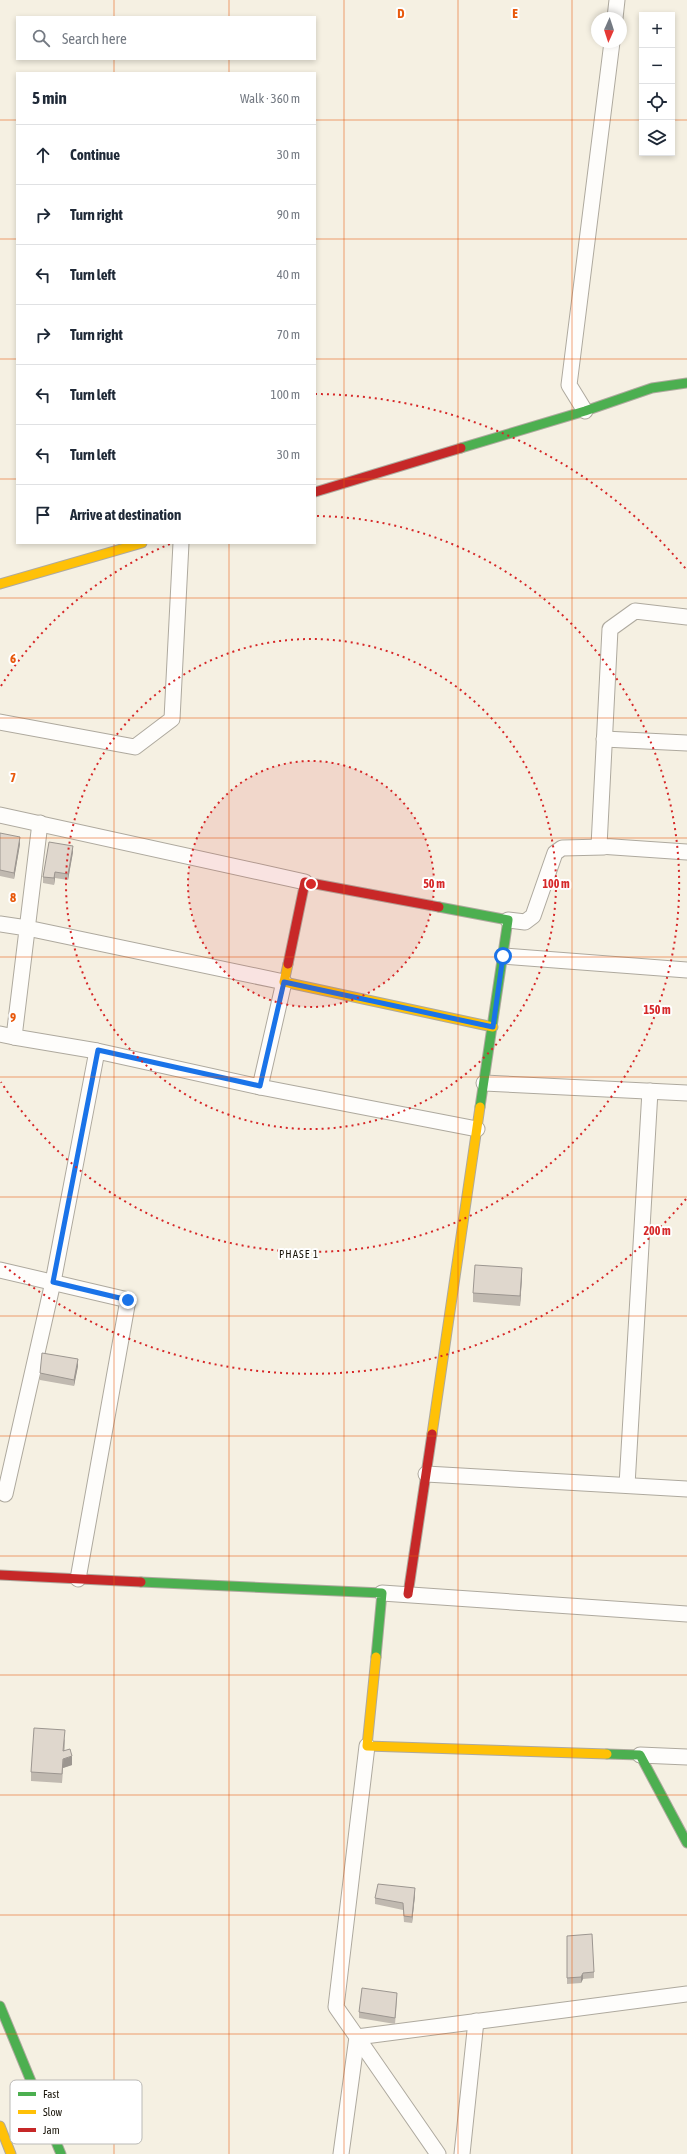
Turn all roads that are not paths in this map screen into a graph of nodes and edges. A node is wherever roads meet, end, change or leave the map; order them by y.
1 (618, 0) edge
2 (616, 12) edge
3 (611, 48) edge
4 (687, 383) edge
5 (585, 412) junction
6 (316, 492) edge
7 (139, 544) edge
8 (181, 544) edge
9 (0, 584) edge
10 (687, 617) edge
11 (0, 722) edge
12 (604, 739) junction
13 (687, 743) edge
14 (0, 815) edge
15 (40, 824) junction
16 (604, 847) junction
17 (687, 852) edge
18 (304, 882) junction
19 (508, 920) junction
20 (0, 924) edge
21 (27, 928) junction
22 (503, 956) junction
23 (687, 970) edge
24 (284, 982) junction
25 (493, 1027) junction
26 (7, 1035) edge
27 (98, 1050) junction
28 (484, 1082) junction
29 (260, 1086) junction
30 (650, 1091) junction
31 (687, 1093) edge
32 (477, 1129) junction
33 (0, 1270) edge
34 (53, 1282) junction
35 (426, 1474) junction
36 (627, 1485) junction
37 (687, 1489) edge
38 (5, 1494) dead end
39 (0, 1575) edge
40 (78, 1579) junction
41 (382, 1593) junction
42 (408, 1594) junction
43 (687, 1614) edge
44 (367, 1746) junction
45 (640, 1755) junction
46 (687, 1757) edge
47 (687, 1843) edge
48 (687, 1994) edge
49 (0, 2006) edge
50 (476, 2021) junction
51 (357, 2037) junction
52 (30, 2080) edge
53 (0, 2126) edge
54 (57, 2144) edge
55 (11, 2154) edge
56 (61, 2154) edge
57 (341, 2154) edge
58 (438, 2154) edge
59 (462, 2154) edge

1 - 2 street
3 - 5 street
4 - 5 main road
5 - 6 main road
7 - 9 main road
8 - 11 street
10 - 12 street
12 - 13 street
12 - 16 street
14 - 15 street
15 - 18 street
15 - 21 street
16 - 17 street
16 - 19 street
18 - 19 main road
18 - 24 main road
19 - 22 main road
20 - 21 street
21 - 24 street
21 - 26 street
22 - 23 street
22 - 25 main road
24 - 25 main road
24 - 29 street
25 - 28 main road
26 - 27 street
27 - 29 street
27 - 34 street
28 - 30 street
28 - 32 main road
29 - 32 street
30 - 31 street
30 - 36 street
32 - 35 main road
33 - 34 street
34 - 38 street
34 - 40 street
35 - 36 street
35 - 42 main road
36 - 37 street
39 - 40 main road
40 - 41 main road
41 - 42 street
41 - 44 main road
42 - 43 street
44 - 45 main road
44 - 51 street
45 - 46 street
45 - 47 main road
48 - 50 street
49 - 52 main road
50 - 51 street
50 - 59 street
51 - 57 street
51 - 58 street
53 - 55 main road
54 - 56 main road

